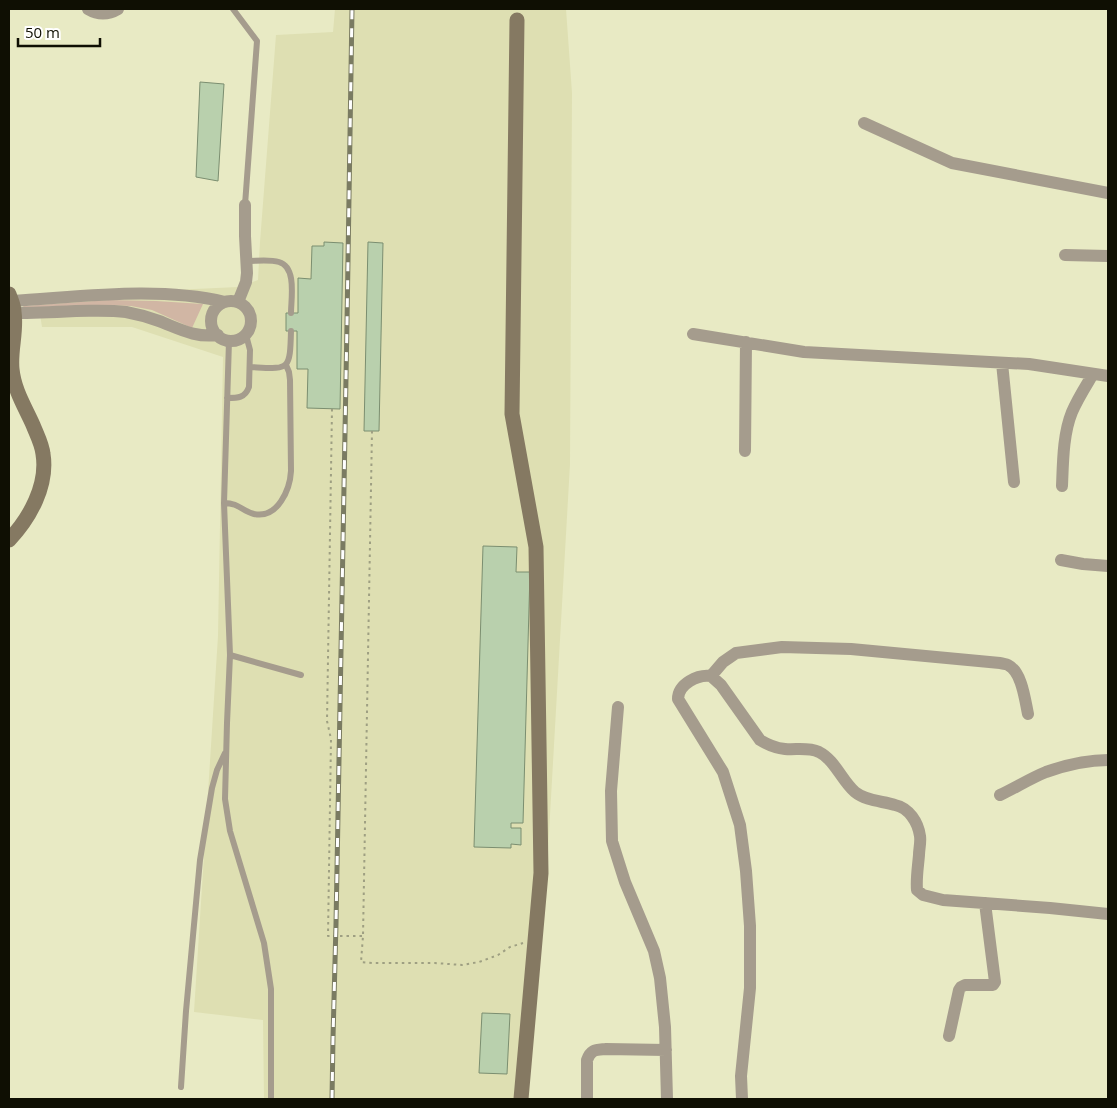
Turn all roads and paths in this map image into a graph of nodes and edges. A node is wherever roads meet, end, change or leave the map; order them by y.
1 (88, 9) edge
2 (118, 9) edge
3 (233, 9) edge
4 (517, 20) dead end
5 (864, 123) dead end
6 (1108, 193) edge
7 (245, 205) joint
8 (1065, 255) dead end
9 (1108, 256) edge
10 (246, 261) junction
11 (225, 302) junction
12 (238, 302) junction
13 (12, 311) edge
14 (291, 313) dead end
15 (291, 331) dead end
16 (693, 334) dead end
17 (246, 335) junction
18 (223, 338) junction
19 (746, 342) junction
20 (1002, 362) junction
21 (286, 366) junction
22 (250, 367) junction
23 (1093, 374) junction
24 (1108, 376) edge
25 (227, 398) junction
26 (332, 409) dead end
27 (372, 431) dead end
28 (745, 451) dead end
29 (1014, 482) dead end
30 (1062, 486) dead end
31 (224, 503) junction
32 (9, 540) edge
33 (1061, 560) dead end
34 (1108, 566) edge
35 (230, 655) junction
36 (301, 675) dead end
37 (711, 676) junction
38 (618, 707) dead end
39 (1028, 714) dead end
40 (226, 750) junction
41 (1108, 760) edge
42 (1000, 795) dead end
43 (985, 903) junction
44 (1108, 914) edge
45 (363, 936) junction
46 (535, 937) junction
47 (950, 1036) dead end
48 (666, 1050) junction
49 (181, 1088) dead end
50 (271, 1099) edge
51 (521, 1099) edge
52 (588, 1099) edge
53 (667, 1099) edge
54 (742, 1099) edge

1 - 2 street
3 - 7 lane
4 - 46 street
5 - 6 street
7 - 10 street
8 - 9 street
10 - 12 street
10 - 14 lane
11 - 12 street
11 - 13 street
11 - 18 street
12 - 17 street
13 - 18 street
13 - 32 street
15 - 21 lane
16 - 19 street
17 - 18 street
17 - 22 lane
18 - 25 lane
19 - 20 street
19 - 28 street
20 - 23 street
20 - 29 street
21 - 22 lane
21 - 31 lane
22 - 25 lane
23 - 24 street
23 - 30 street
25 - 31 lane
26 - 45 path
27 - 45 path
31 - 35 lane
33 - 34 street
35 - 36 lane
35 - 40 lane
37 - 39 street
37 - 43 street
37 - 54 street
38 - 48 street
40 - 49 lane
40 - 50 lane
41 - 42 street
43 - 44 street
43 - 47 street
45 - 46 path
46 - 51 street
48 - 52 street
48 - 53 street

